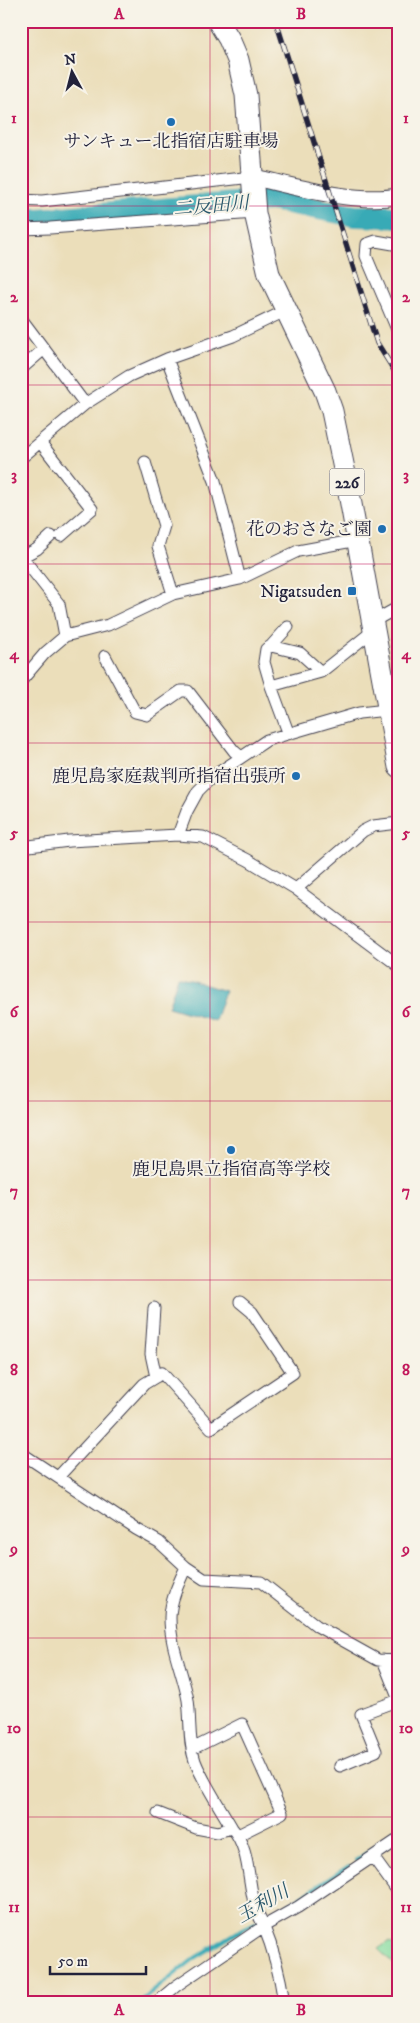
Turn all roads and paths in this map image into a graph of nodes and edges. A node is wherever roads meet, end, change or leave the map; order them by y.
1 (218, 21) edge
2 (399, 196) edge
3 (253, 197) junction
4 (21, 200) edge
5 (21, 229) edge
6 (399, 246) edge
7 (287, 310) junction
8 (23, 321) dead end
9 (399, 334) edge
10 (44, 349) junction
11 (167, 359) junction
12 (21, 369) edge
13 (85, 404) junction
14 (40, 442) junction
15 (21, 458) edge
16 (145, 462) dead end
17 (358, 540) junction
18 (240, 579) junction
19 (173, 594) junction
20 (399, 607) edge
21 (373, 626) junction
22 (288, 627) dead end
23 (66, 636) junction
24 (272, 646) junction
25 (105, 656) dead end
26 (321, 672) junction
27 (21, 681) edge
28 (271, 686) junction
29 (393, 707) edge
30 (288, 732) junction
31 (242, 757) junction
32 (399, 767) edge
33 (399, 822) edge
34 (178, 835) junction
35 (21, 847) edge
36 (296, 888) junction
37 (399, 966) edge
38 (240, 1302) dead end
39 (154, 1308) dead end
40 (156, 1377) junction
41 (24, 1459) edge
42 (58, 1477) junction
43 (186, 1567) junction
44 (383, 1660) junction
45 (399, 1661) edge
46 (192, 1750) junction
47 (340, 1766) dead end
48 (158, 1812) dead end
49 (235, 1832) junction
50 (399, 1839) edge
51 (373, 1857) junction
52 (399, 1893) edge
53 (264, 1926) junction
54 (158, 2002) edge
55 (284, 2002) edge

1 - 3 highway, 226
2 - 3 street
3 - 4 street
3 - 5 street
3 - 7 highway, 226
6 - 9 street
7 - 11 street
7 - 17 highway, 226
8 - 10 street
10 - 12 street
10 - 13 street
11 - 13 street
11 - 18 street
13 - 14 street
14 - 15 street
14 - 23 street
16 - 19 street
17 - 18 street
17 - 21 highway, 226
18 - 19 street
19 - 23 street
20 - 21 street
21 - 26 street
21 - 29 highway, 226
22 - 24 street
23 - 27 street
24 - 26 street
24 - 28 street
25 - 31 street
26 - 28 street
28 - 30 street
29 - 30 street
29 - 32 highway, 226
30 - 31 street
31 - 34 street
33 - 36 street
34 - 35 street
34 - 36 street
36 - 37 street
38 - 40 street
39 - 40 street
40 - 42 street
41 - 42 street
42 - 43 street
43 - 44 street
43 - 46 street
44 - 45 street
44 - 47 street
46 - 49 street
46 - 49 street
48 - 49 street
49 - 53 street
50 - 51 street
51 - 52 street
51 - 53 street
53 - 54 street
53 - 55 street

